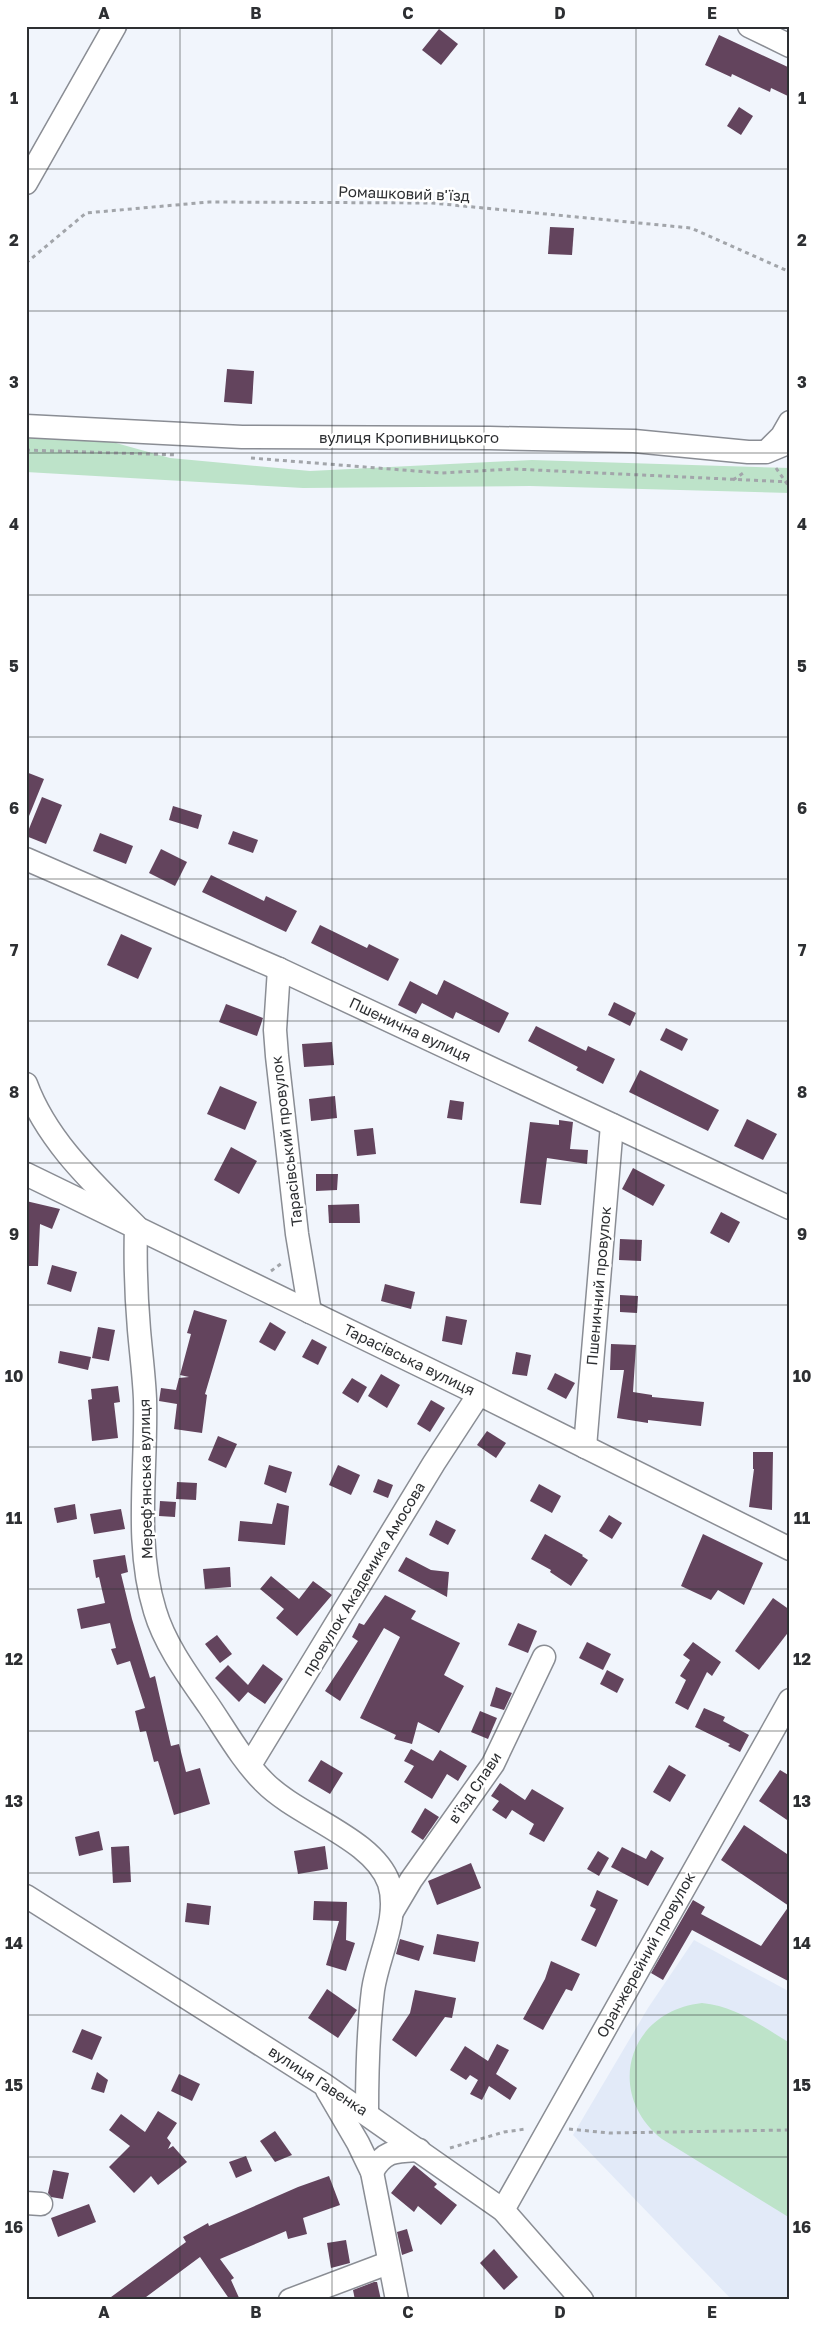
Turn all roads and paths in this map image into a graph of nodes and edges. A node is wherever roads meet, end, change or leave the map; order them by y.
1 (749, 26) edge
2 (114, 27) edge
3 (790, 46) edge
4 (26, 183) edge
5 (26, 263) edge
6 (790, 272) edge
7 (790, 422) edge
8 (26, 426) edge
9 (790, 442) edge
10 (26, 450) edge
11 (766, 452) junction
12 (181, 455) dead end
13 (249, 458) dead end
14 (788, 482) edge
15 (790, 488) edge
16 (26, 860) edge
17 (279, 969) junction
18 (26, 1084) edge
19 (612, 1125) junction
20 (26, 1174) edge
21 (790, 1208) edge
22 (136, 1226) junction
23 (298, 1234) junction
24 (246, 1280) junction
25 (310, 1312) junction
26 (479, 1394) junction
27 (585, 1447) junction
28 (790, 1549) edge
29 (544, 1657) dead end
30 (790, 1700) edge
31 (250, 1765) junction
32 (26, 1896) edge
33 (392, 1912) junction
34 (323, 2084) junction
35 (367, 2114) junction
36 (550, 2126) junction
37 (790, 2130) edge
38 (419, 2150) junction
39 (372, 2172) junction
40 (503, 2210) junction
41 (388, 2263) junction
42 (290, 2300) edge
43 (397, 2300) edge
44 (582, 2300) edge

1 - 3 street
2 - 4 street
5 - 6 path, Ромашковий в'їзд
7 - 11 street
8 - 11 street, вулиця Кропивницького
9 - 11 street, вулиця Кропивницького
10 - 12 path
13 - 14 path
14 - 15 path
16 - 17 street, Пшенична вулиця
17 - 19 street, Пшенична вулиця
17 - 23 street, Тарасівський провулок
18 - 22 street
19 - 21 street, Пшенична вулиця
19 - 27 street, Пшеничний провулок
20 - 22 street, Тарасівська вулиця
22 - 24 street, Тарасівська вулиця
22 - 31 street, Мереф'янська вулиця
23 - 24 path
23 - 25 street, Тарасівський провулок
24 - 25 street, Тарасівська вулиця
25 - 26 street, Тарасівська вулиця
26 - 27 street, Тарасівська вулиця
26 - 31 street, провулок Академика Амосова
27 - 28 street, Тарасівська вулиця
29 - 33 street, в'їзд Слави
30 - 36 street, Оранжерейний провулок
31 - 33 street, Мереф'янська вулиця
32 - 34 street, вулиця Гавенка
33 - 35 street, Мереф'янська вулиця
34 - 35 street, вулиця Гавенка
34 - 39 street
35 - 38 street, вулиця Гавенка
36 - 37 path
36 - 38 path
36 - 40 street, Оранжерейний провулок
38 - 39 street
38 - 40 street, вулиця Гавенка
39 - 41 street
40 - 44 street, вулиця Гавенка
41 - 42 street
41 - 43 street

